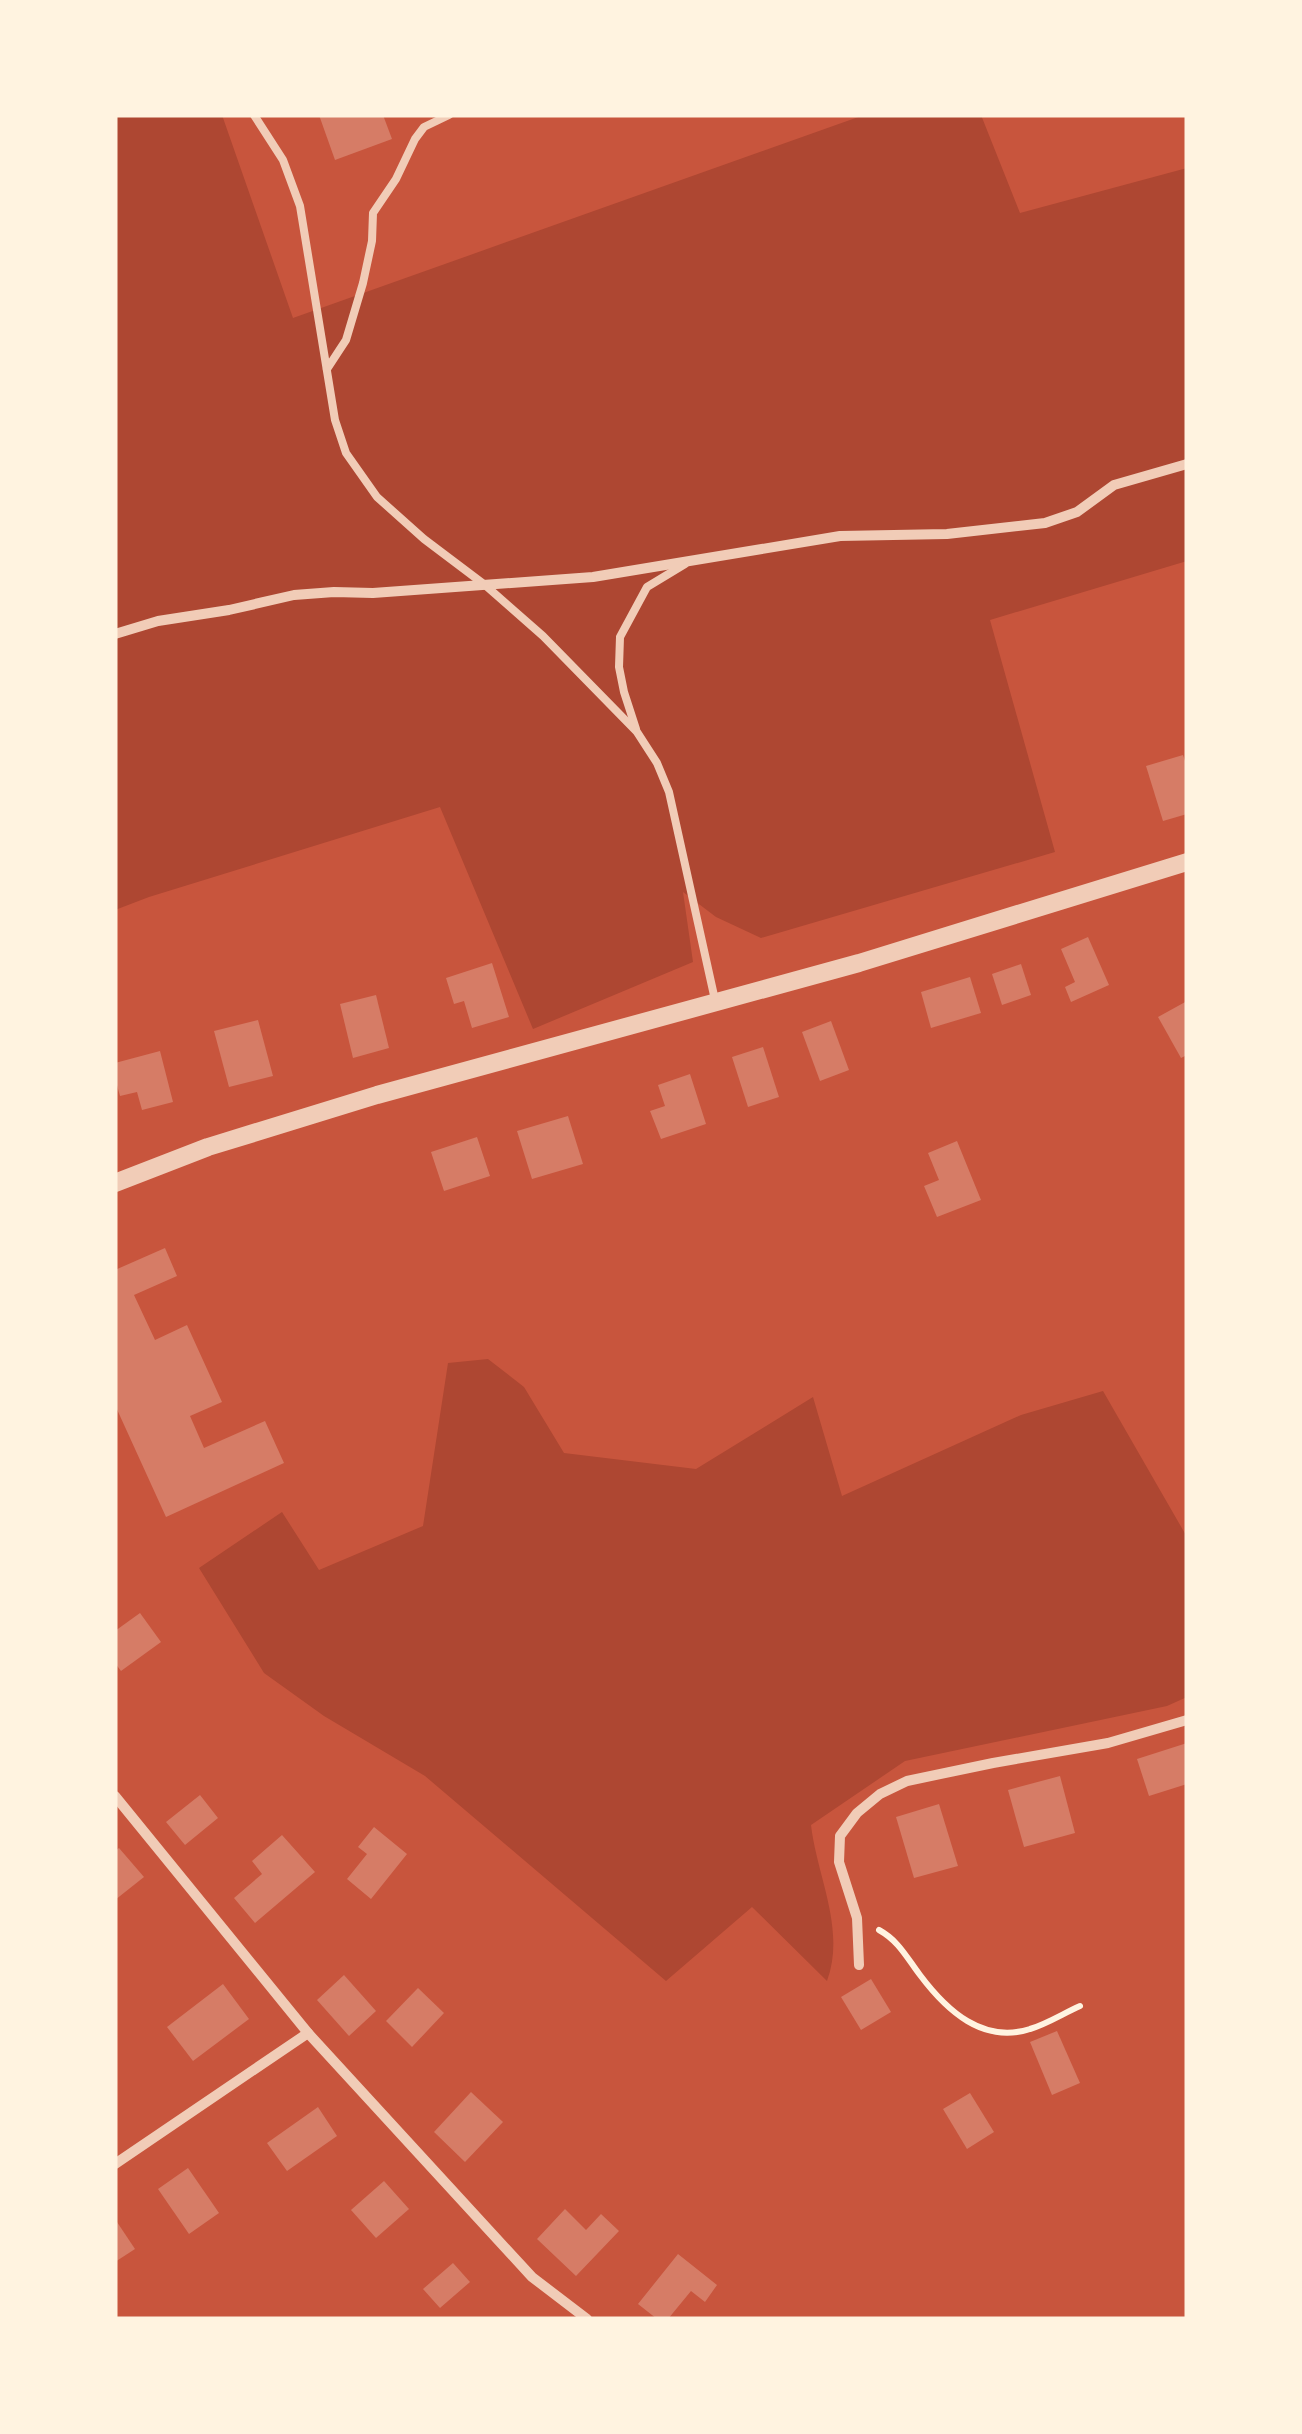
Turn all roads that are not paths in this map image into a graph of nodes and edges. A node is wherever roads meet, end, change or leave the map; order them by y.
1 (254, 115) edge
2 (449, 115) edge
3 (327, 369) junction
4 (1187, 464) edge
5 (689, 562) junction
6 (485, 585) junction
7 (115, 634) edge
8 (638, 732) junction
9 (1187, 862) edge
10 (715, 1002) junction
11 (115, 1183) edge
12 (1187, 1720) edge
13 (115, 1796) edge
14 (858, 1965) dead end
15 (308, 2033) junction
16 (115, 2164) edge
17 (587, 2319) edge

1 - 3 lane
2 - 3 lane
3 - 6 lane
4 - 5 street
5 - 6 street
5 - 8 lane
6 - 7 street
6 - 8 lane
8 - 10 lane
9 - 10 street
10 - 11 street
12 - 14 street
13 - 15 street
15 - 16 street
15 - 17 street

